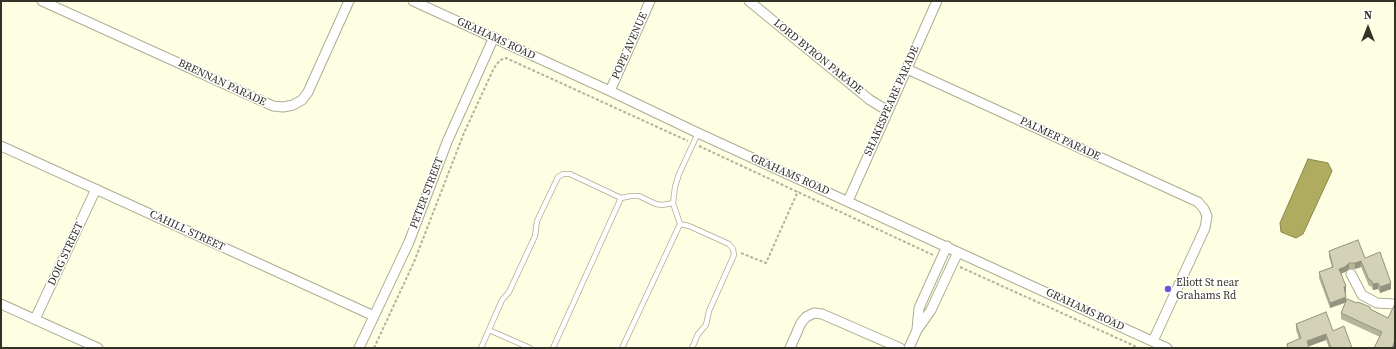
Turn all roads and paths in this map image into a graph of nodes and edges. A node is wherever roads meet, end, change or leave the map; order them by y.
1 (42, 1) edge
2 (349, 1) edge
3 (413, 1) edge
4 (650, 1) edge
5 (749, 1) edge
6 (937, 1) edge
7 (494, 37) junction
8 (907, 69) junction
9 (610, 91) junction
10 (888, 111) junction
11 (698, 134) junction
12 (694, 144) junction
13 (1, 146) edge
14 (803, 181) junction
15 (96, 190) junction
16 (798, 191) junction
17 (621, 198) junction
18 (848, 201) junction
19 (672, 203) junction
20 (680, 224) junction
21 (947, 246) junction
22 (733, 249) junction
23 (958, 252) junction
24 (934, 255) dead end
25 (960, 267) dead end
26 (1351, 274) dead end
27 (1, 304) edge
28 (1395, 304) edge
29 (374, 316) junction
30 (35, 319) junction
31 (489, 330) junction
32 (917, 330) junction
33 (1153, 341) junction
34 (98, 348) edge
35 (360, 348) edge
36 (374, 348) edge
37 (481, 348) edge
38 (530, 348) edge
39 (553, 348) edge
40 (622, 348) edge
41 (692, 348) edge
42 (790, 348) edge
43 (900, 348) edge
44 (908, 348) edge
45 (1139, 348) edge
46 (1167, 348) edge

1 - 2 street, BRENNAN PARADE
3 - 7 street, GRAHAMS ROAD
4 - 9 street, POPE AVENUE
5 - 10 street, LORD BYRON PARADE
6 - 8 street, SHAKESPEARE PARADE
7 - 9 street, GRAHAMS ROAD
7 - 29 street, PETER STREET
8 - 10 street, SHAKESPEARE PARADE
8 - 33 street, PALMER PARADE
9 - 11 street, GRAHAMS ROAD
10 - 18 street, SHAKESPEARE PARADE
11 - 12 lane
11 - 14 street, GRAHAMS ROAD
12 - 16 path
12 - 19 lane
12 - 36 path
13 - 15 street, CAHILL STREET
14 - 16 path
14 - 18 street, GRAHAMS ROAD
15 - 29 street, CAHILL STREET
15 - 30 street, DOIG STREET
16 - 22 path
16 - 24 path
17 - 19 lane
17 - 31 lane
17 - 39 lane
18 - 21 street, GRAHAMS ROAD
19 - 20 lane
20 - 22 lane
20 - 40 lane
21 - 23 street, GRAHAMS ROAD
21 - 32 street
22 - 41 lane
23 - 32 street
23 - 33 street, GRAHAMS ROAD
25 - 45 path
26 - 28 street
27 - 30 street
29 - 35 street, PETER STREET
30 - 34 street
31 - 37 lane
31 - 38 lane
32 - 44 street
33 - 46 street, GRAHAMS ROAD
42 - 43 street

